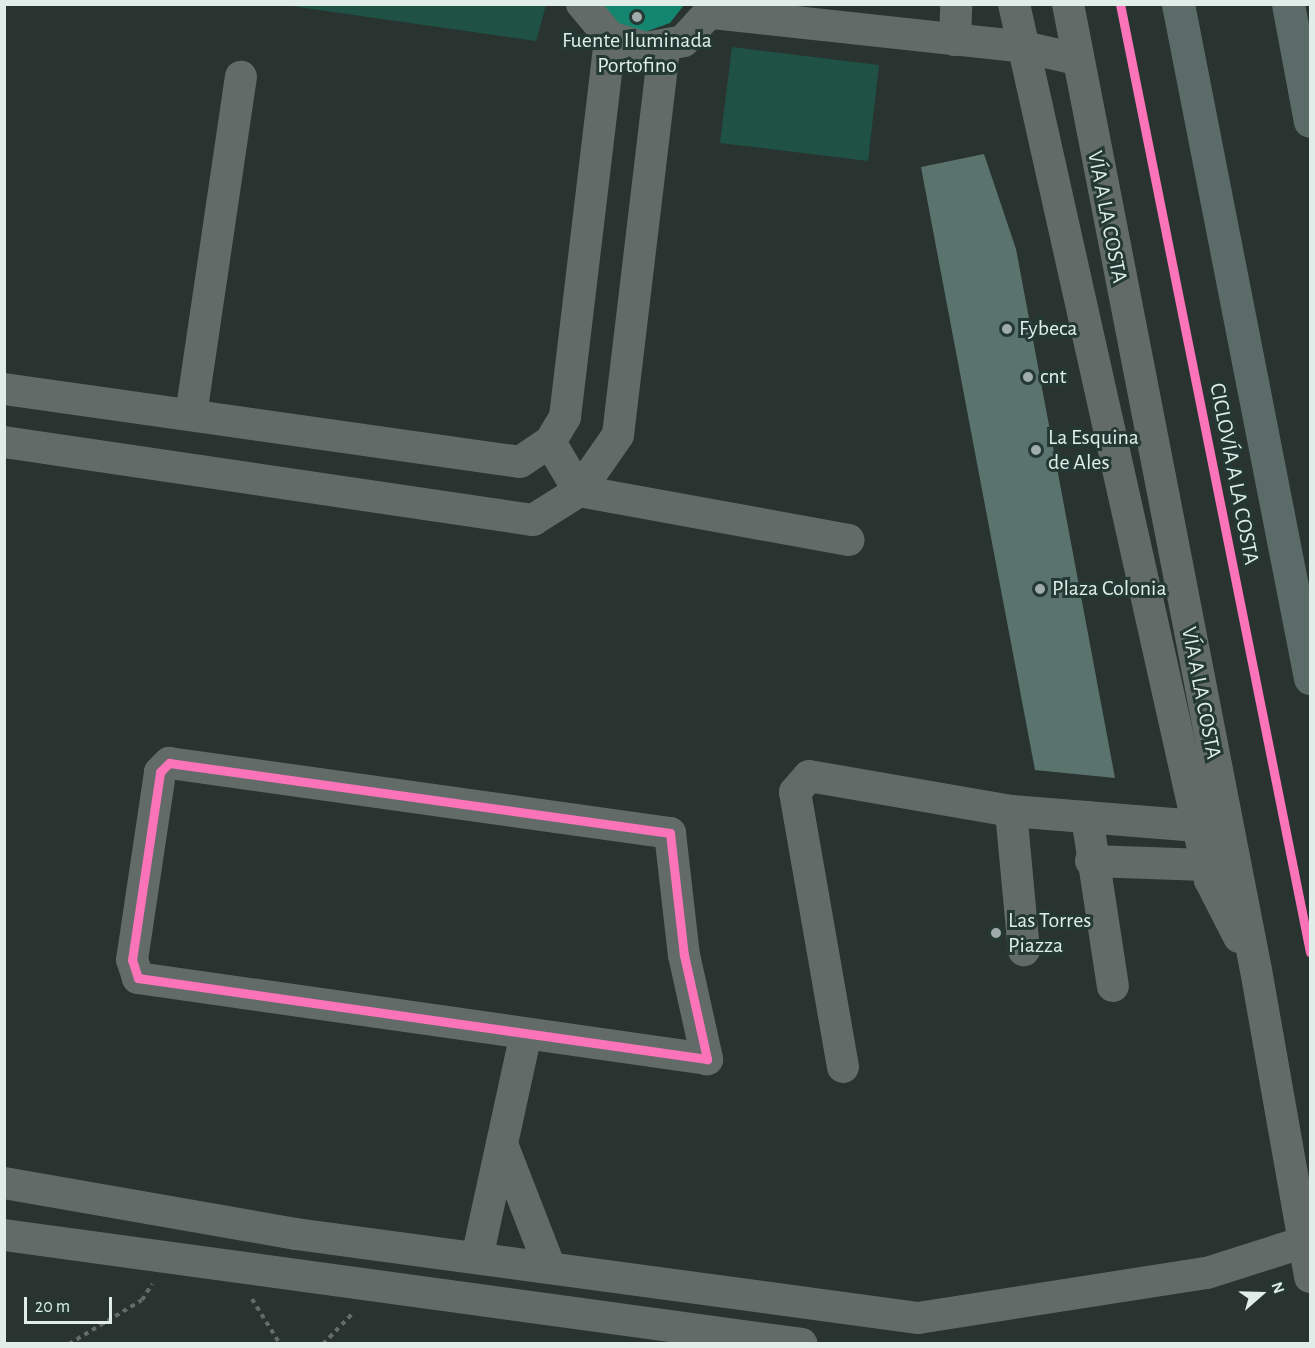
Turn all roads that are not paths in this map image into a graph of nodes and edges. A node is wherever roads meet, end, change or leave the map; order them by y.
1 (582, 4) edge
2 (956, 4) edge
3 (1014, 4) edge
4 (1068, 4) edge
5 (1178, 4) edge
6 (1288, 4) edge
7 (715, 9) edge
8 (840, 16) edge
9 (610, 37) junction
10 (955, 40) junction
11 (664, 47) junction
12 (1024, 47) junction
13 (1076, 59) junction
14 (241, 77) dead end
15 (1307, 86) edge
16 (1311, 121) edge
17 (4, 388) edge
18 (191, 415) junction
19 (4, 442) edge
20 (550, 442) junction
21 (579, 491) junction
22 (849, 540) dead end
23 (1311, 678) edge
24 (1011, 811) junction
25 (1087, 817) junction
26 (1197, 826) junction
27 (1091, 861) junction
28 (1206, 865) junction
29 (1024, 950) dead end
30 (1256, 970) junction
31 (1113, 986) dead end
32 (526, 1034) junction
33 (843, 1067) dead end
34 (501, 1143) junction
35 (4, 1183) edge
36 (4, 1235) edge
37 (1304, 1242) junction
38 (418, 1250) junction
39 (477, 1258) junction
40 (550, 1268) junction
41 (1311, 1277) edge
42 (414, 1292) junction
43 (802, 1344) edge

1 - 9 street
2 - 10 street
3 - 12 street
4 - 13 street, VÍA A LA COSTA
5 - 23 highway
6 - 15 highway
7 - 8 street
7 - 11 street
8 - 10 street
9 - 11 street
9 - 20 street
10 - 12 street
11 - 21 street
12 - 13 street
12 - 26 street
13 - 30 street, VÍA A LA COSTA
14 - 18 street
15 - 16 highway
17 - 18 street
18 - 20 street
19 - 21 street
20 - 21 street
21 - 22 street
24 - 25 street
24 - 29 street
24 - 33 street
25 - 26 street
25 - 27 street
26 - 28 street
27 - 28 street
27 - 31 street
28 - 30 street
30 - 37 street, VÍA A LA COSTA
32 - 32 street
32 - 34 street
34 - 39 street
34 - 40 street
35 - 38 street
36 - 42 street
37 - 40 street
37 - 41 street, VÍA A LA COSTA
38 - 39 street
38 - 42 street
39 - 40 street
42 - 43 street

